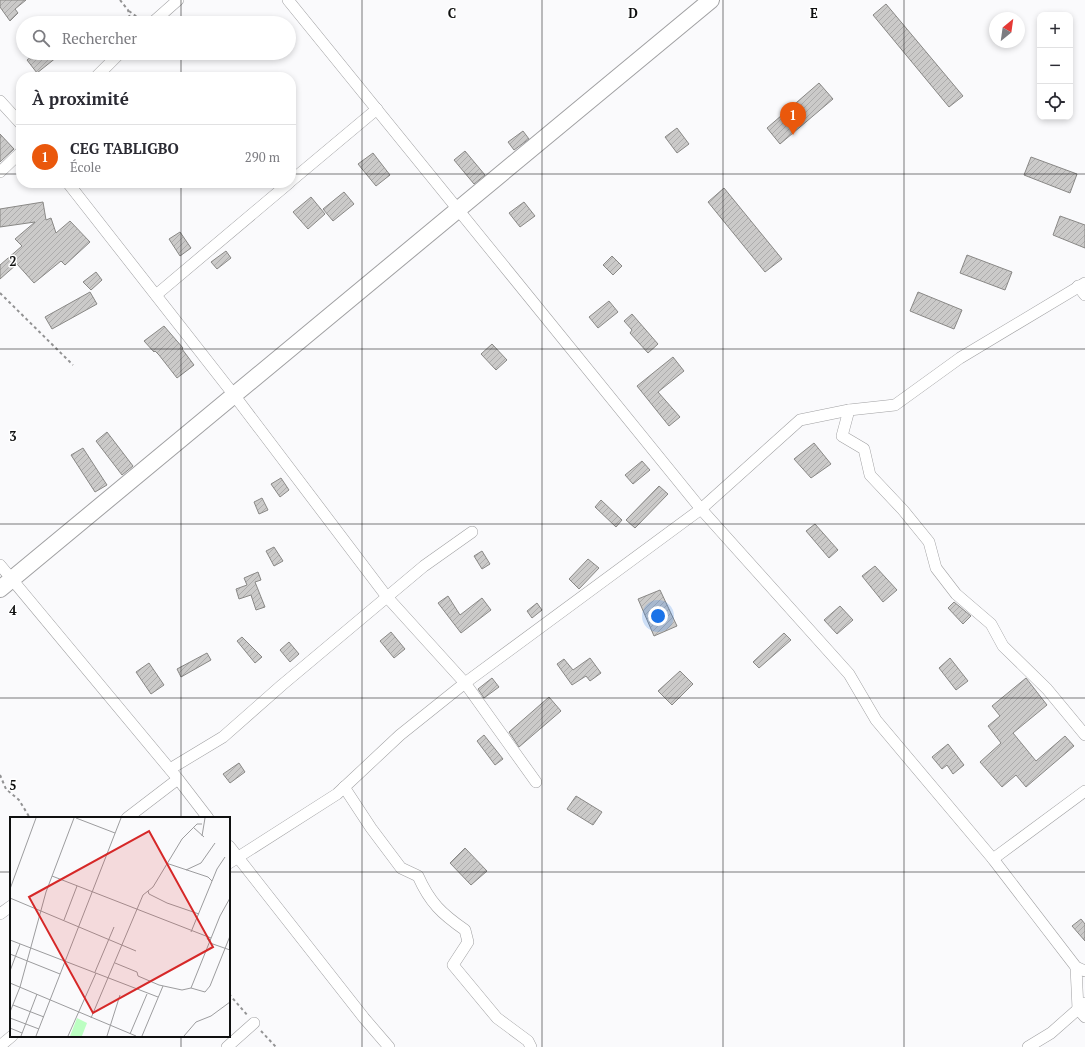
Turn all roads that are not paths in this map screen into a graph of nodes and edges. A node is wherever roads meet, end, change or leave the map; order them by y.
1 (178, 0) edge
2 (288, 0) edge
3 (711, 0) edge
4 (160, 16) edge
5 (113, 60) edge
6 (101, 72) edge
7 (0, 101) edge
8 (377, 109) junction
9 (16, 119) edge
10 (16, 157) edge
11 (0, 172) edge
12 (296, 177) edge
13 (72, 188) edge
14 (283, 188) edge
15 (458, 209) junction
16 (1083, 288) edge
17 (156, 295) junction
18 (234, 395) junction
19 (849, 410) junction
20 (701, 509) junction
21 (472, 532) dead end
22 (0, 565) edge
23 (6, 584) edge
24 (387, 597) junction
25 (465, 683) junction
26 (1085, 735) edge
27 (170, 769) junction
28 (178, 779) junction
29 (536, 782) dead end
30 (344, 787) junction
31 (1085, 791) edge
32 (128, 817) edge
33 (207, 817) edge
34 (230, 850) edge
35 (993, 859) junction
36 (233, 860) edge
37 (10, 907) edge
38 (0, 914) edge
39 (1080, 969) edge
40 (1083, 1010) edge
41 (254, 1023) dead end
42 (11, 1037) edge
43 (0, 1046) edge
44 (227, 1047) edge
45 (389, 1047) edge
46 (531, 1047) edge
47 (1028, 1047) edge

1 - 4 street
2 - 8 street
3 - 15 street
5 - 6 street
7 - 9 street
8 - 12 street
8 - 15 street
10 - 11 street
13 - 17 street
14 - 17 street
15 - 18 street
15 - 20 street
16 - 19 street
17 - 18 street
18 - 23 street
18 - 24 street
19 - 20 street
19 - 26 street
20 - 25 street
20 - 35 street
21 - 24 street
22 - 23 street
23 - 27 street
24 - 25 street
24 - 27 street
25 - 29 street
25 - 30 street
27 - 28 street
28 - 32 street
28 - 33 street
30 - 36 street
30 - 46 street
31 - 35 street
34 - 36 street
35 - 39 street
36 - 45 street
37 - 38 street
39 - 40 street
40 - 47 street
41 - 44 street
42 - 43 street

